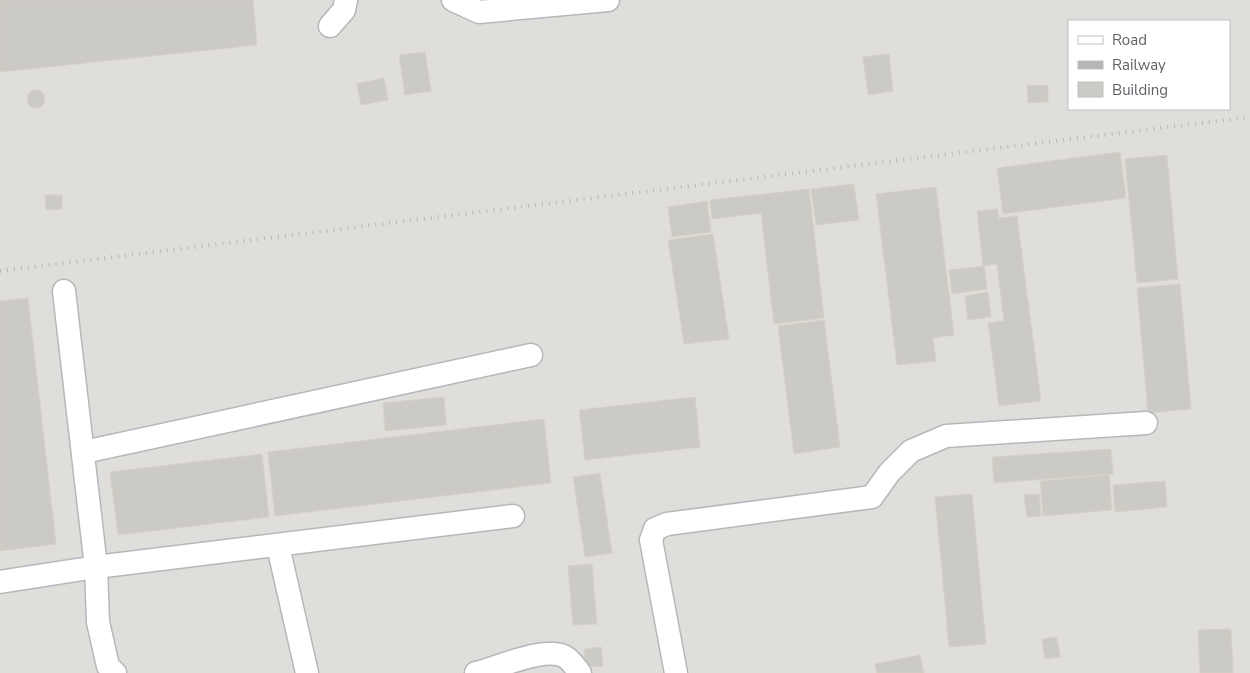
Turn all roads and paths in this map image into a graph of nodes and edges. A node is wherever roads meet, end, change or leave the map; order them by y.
1 (346, 0) edge
2 (453, 0) edge
3 (608, 0) edge
4 (330, 26) dead end
5 (64, 291) dead end
6 (531, 355) dead end
7 (1146, 423) dead end
8 (84, 452) junction
9 (513, 516) dead end
10 (278, 546) junction
11 (96, 567) junction
12 (0, 582) edge
13 (115, 673) edge
14 (306, 673) edge
15 (476, 673) edge
16 (580, 673) edge
17 (676, 673) edge

1 - 4 street
2 - 3 street
5 - 8 street
6 - 8 street
7 - 17 street
8 - 11 street
9 - 10 street
10 - 11 street
10 - 14 street
11 - 12 street
11 - 13 street
15 - 16 street

